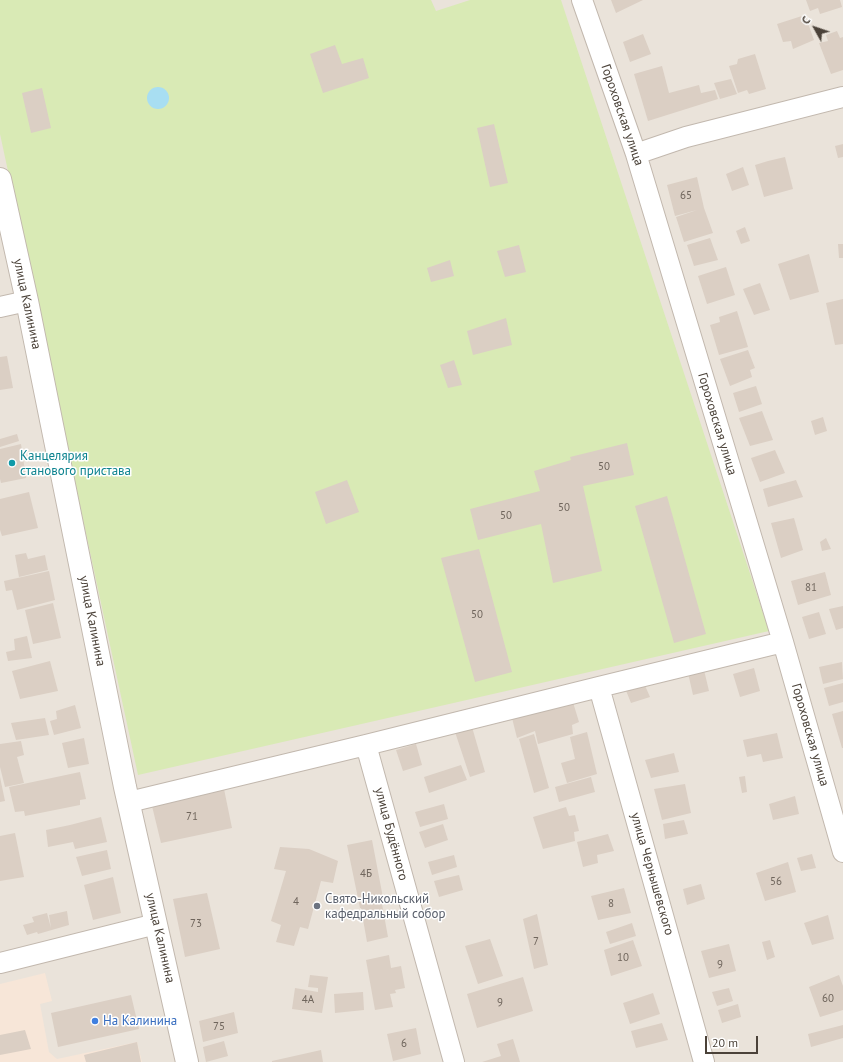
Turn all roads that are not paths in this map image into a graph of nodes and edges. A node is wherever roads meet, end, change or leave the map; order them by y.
1 (582, 0) edge
2 (843, 97) edge
3 (636, 154) junction
4 (0, 180) edge
5 (27, 301) junction
6 (0, 308) edge
7 (783, 642) junction
8 (600, 687) junction
9 (366, 745) junction
10 (129, 802) junction
11 (843, 852) edge
12 (156, 924) junction
13 (0, 963) edge
14 (188, 1062) edge
15 (454, 1062) edge
16 (704, 1062) edge

1 - 3 street, Гороховская улица
2 - 3 street
3 - 7 street, Гороховская улица
4 - 5 street, улица Калинина
5 - 6 street
5 - 10 street, улица Калинина
7 - 8 street
7 - 11 street, Гороховская улица
8 - 9 street
8 - 16 street, улица Чернышевского
9 - 10 street
9 - 15 street, улица Будённого
10 - 12 street, улица Калинина
12 - 13 street
12 - 14 street, улица Калинина

